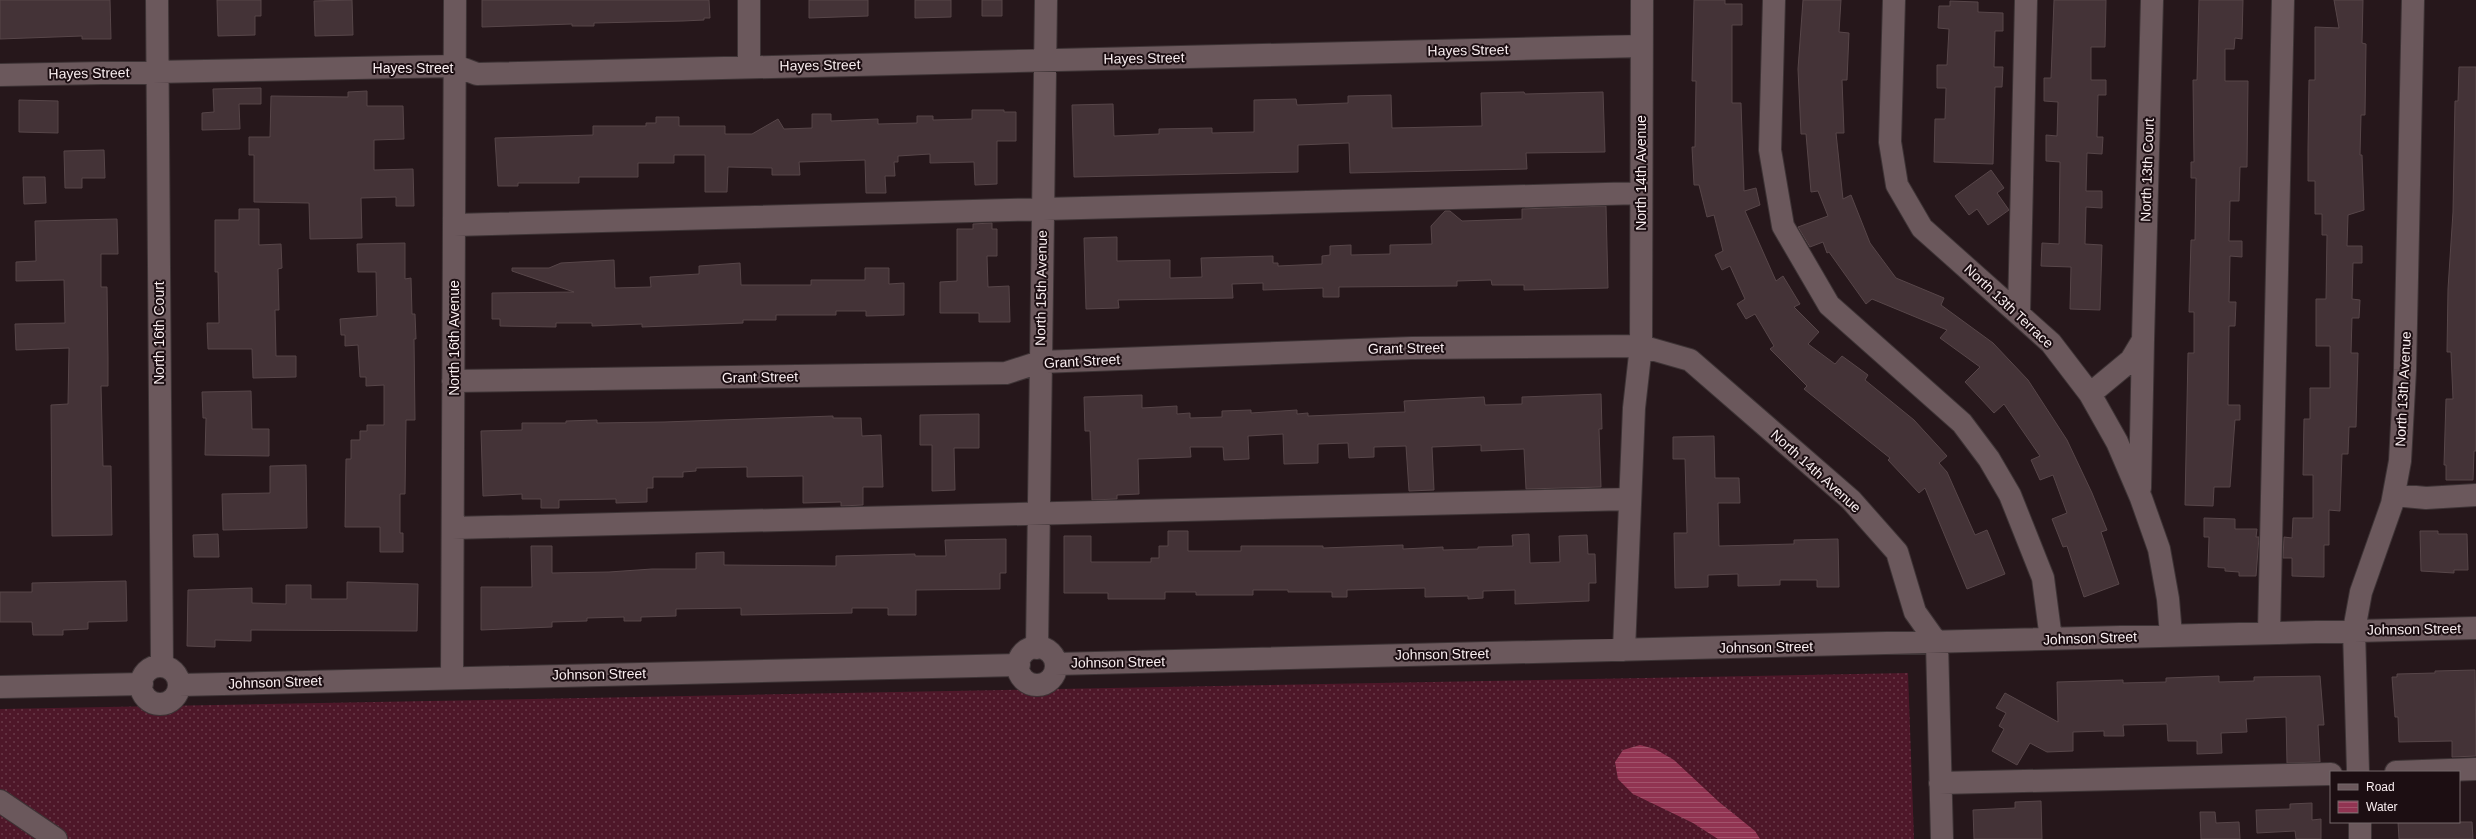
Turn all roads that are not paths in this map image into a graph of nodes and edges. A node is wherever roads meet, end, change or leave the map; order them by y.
1 (157, 0) edge
2 (455, 0) edge
3 (749, 0) edge
4 (1046, 0) edge
5 (1642, 0) edge
6 (1774, 0) edge
7 (1894, 0) edge
8 (2026, 0) edge
9 (2152, 0) edge
10 (2283, 0) edge
11 (2413, 0) edge
12 (1641, 46) junction
13 (1044, 60) junction
14 (456, 66) junction
15 (749, 66) junction
16 (158, 72) junction
17 (0, 75) edge
18 (1641, 193) junction
19 (1042, 209) junction
20 (455, 225) junction
21 (2019, 314) junction
22 (2143, 340) junction
23 (1641, 346) junction
24 (1040, 362) junction
25 (453, 381) junction
26 (2090, 394) junction
27 (2140, 495) junction
28 (2394, 495) junction
29 (2476, 495) edge
30 (1630, 499) junction
31 (1038, 513) junction
32 (453, 528) junction
33 (2476, 628) edge
34 (2354, 630) junction
35 (2269, 632) junction
36 (2171, 635) junction
37 (2051, 639) junction
38 (1937, 643) junction
39 (1037, 648) junction
40 (1624, 650) junction
41 (1056, 664) junction
42 (1019, 665) junction
43 (162, 666) junction
44 (452, 677) junction
45 (142, 684) junction
46 (179, 685) junction
47 (0, 687) edge
48 (2476, 769) edge
49 (2358, 771) edge
50 (2423, 771) edge
51 (2330, 774) edge
52 (1940, 783) junction
53 (0, 801) edge
54 (2360, 823) edge
55 (56, 839) edge
56 (1942, 839) edge
57 (2360, 839) edge

1 - 16 street, North 16th Court
2 - 14 street, North 16th Avenue
3 - 15 street
4 - 13 street, North 15th Avenue
5 - 12 street, North 14th Avenue
6 - 37 street
7 - 21 street, North 13th Terrace
8 - 21 street
9 - 22 street, North 13th Court
10 - 35 street
11 - 28 street, North 13th Avenue
12 - 13 street, Hayes Street
12 - 18 street, North 14th Avenue
13 - 15 street, Hayes Street
13 - 19 street, North 15th Avenue
14 - 15 street, Hayes Street
14 - 16 street, Hayes Street
14 - 20 street, North 16th Avenue
16 - 17 street, Hayes Street
16 - 43 street, North 16th Court
18 - 19 street
18 - 23 street, North 14th Avenue
19 - 20 street
19 - 24 street, North 15th Avenue
20 - 25 street, North 16th Avenue
21 - 26 street, North 13th Terrace
22 - 26 street
22 - 27 street, North 13th Court
23 - 24 street, Grant Street
23 - 30 street, North 14th Avenue
23 - 38 street, North 14th Avenue
24 - 25 street, Grant Street
24 - 31 street, North 15th Avenue
25 - 32 street, North 16th Avenue
26 - 27 street, North 13th Terrace
27 - 36 street, North 13th Terrace
28 - 29 street
28 - 34 street, North 13th Avenue
30 - 31 street
30 - 40 street, North 14th Avenue
31 - 32 street
31 - 39 street, North 15th Avenue
32 - 44 street, North 16th Avenue
33 - 34 street, Johnson Street
34 - 35 street, Johnson Street
34 - 49 street, North 13th Avenue
35 - 36 street, Johnson Street
36 - 37 street, Johnson Street
37 - 38 street, Johnson Street
38 - 40 street, Johnson Street
38 - 52 street
39 - 41 street
39 - 42 street
40 - 41 street, Johnson Street
41 - 42 street
42 - 44 street, Johnson Street
43 - 45 street
43 - 46 street
44 - 46 street, Johnson Street
45 - 46 street
45 - 47 street
48 - 50 street
51 - 52 street
52 - 56 street
53 - 55 street
54 - 57 street

